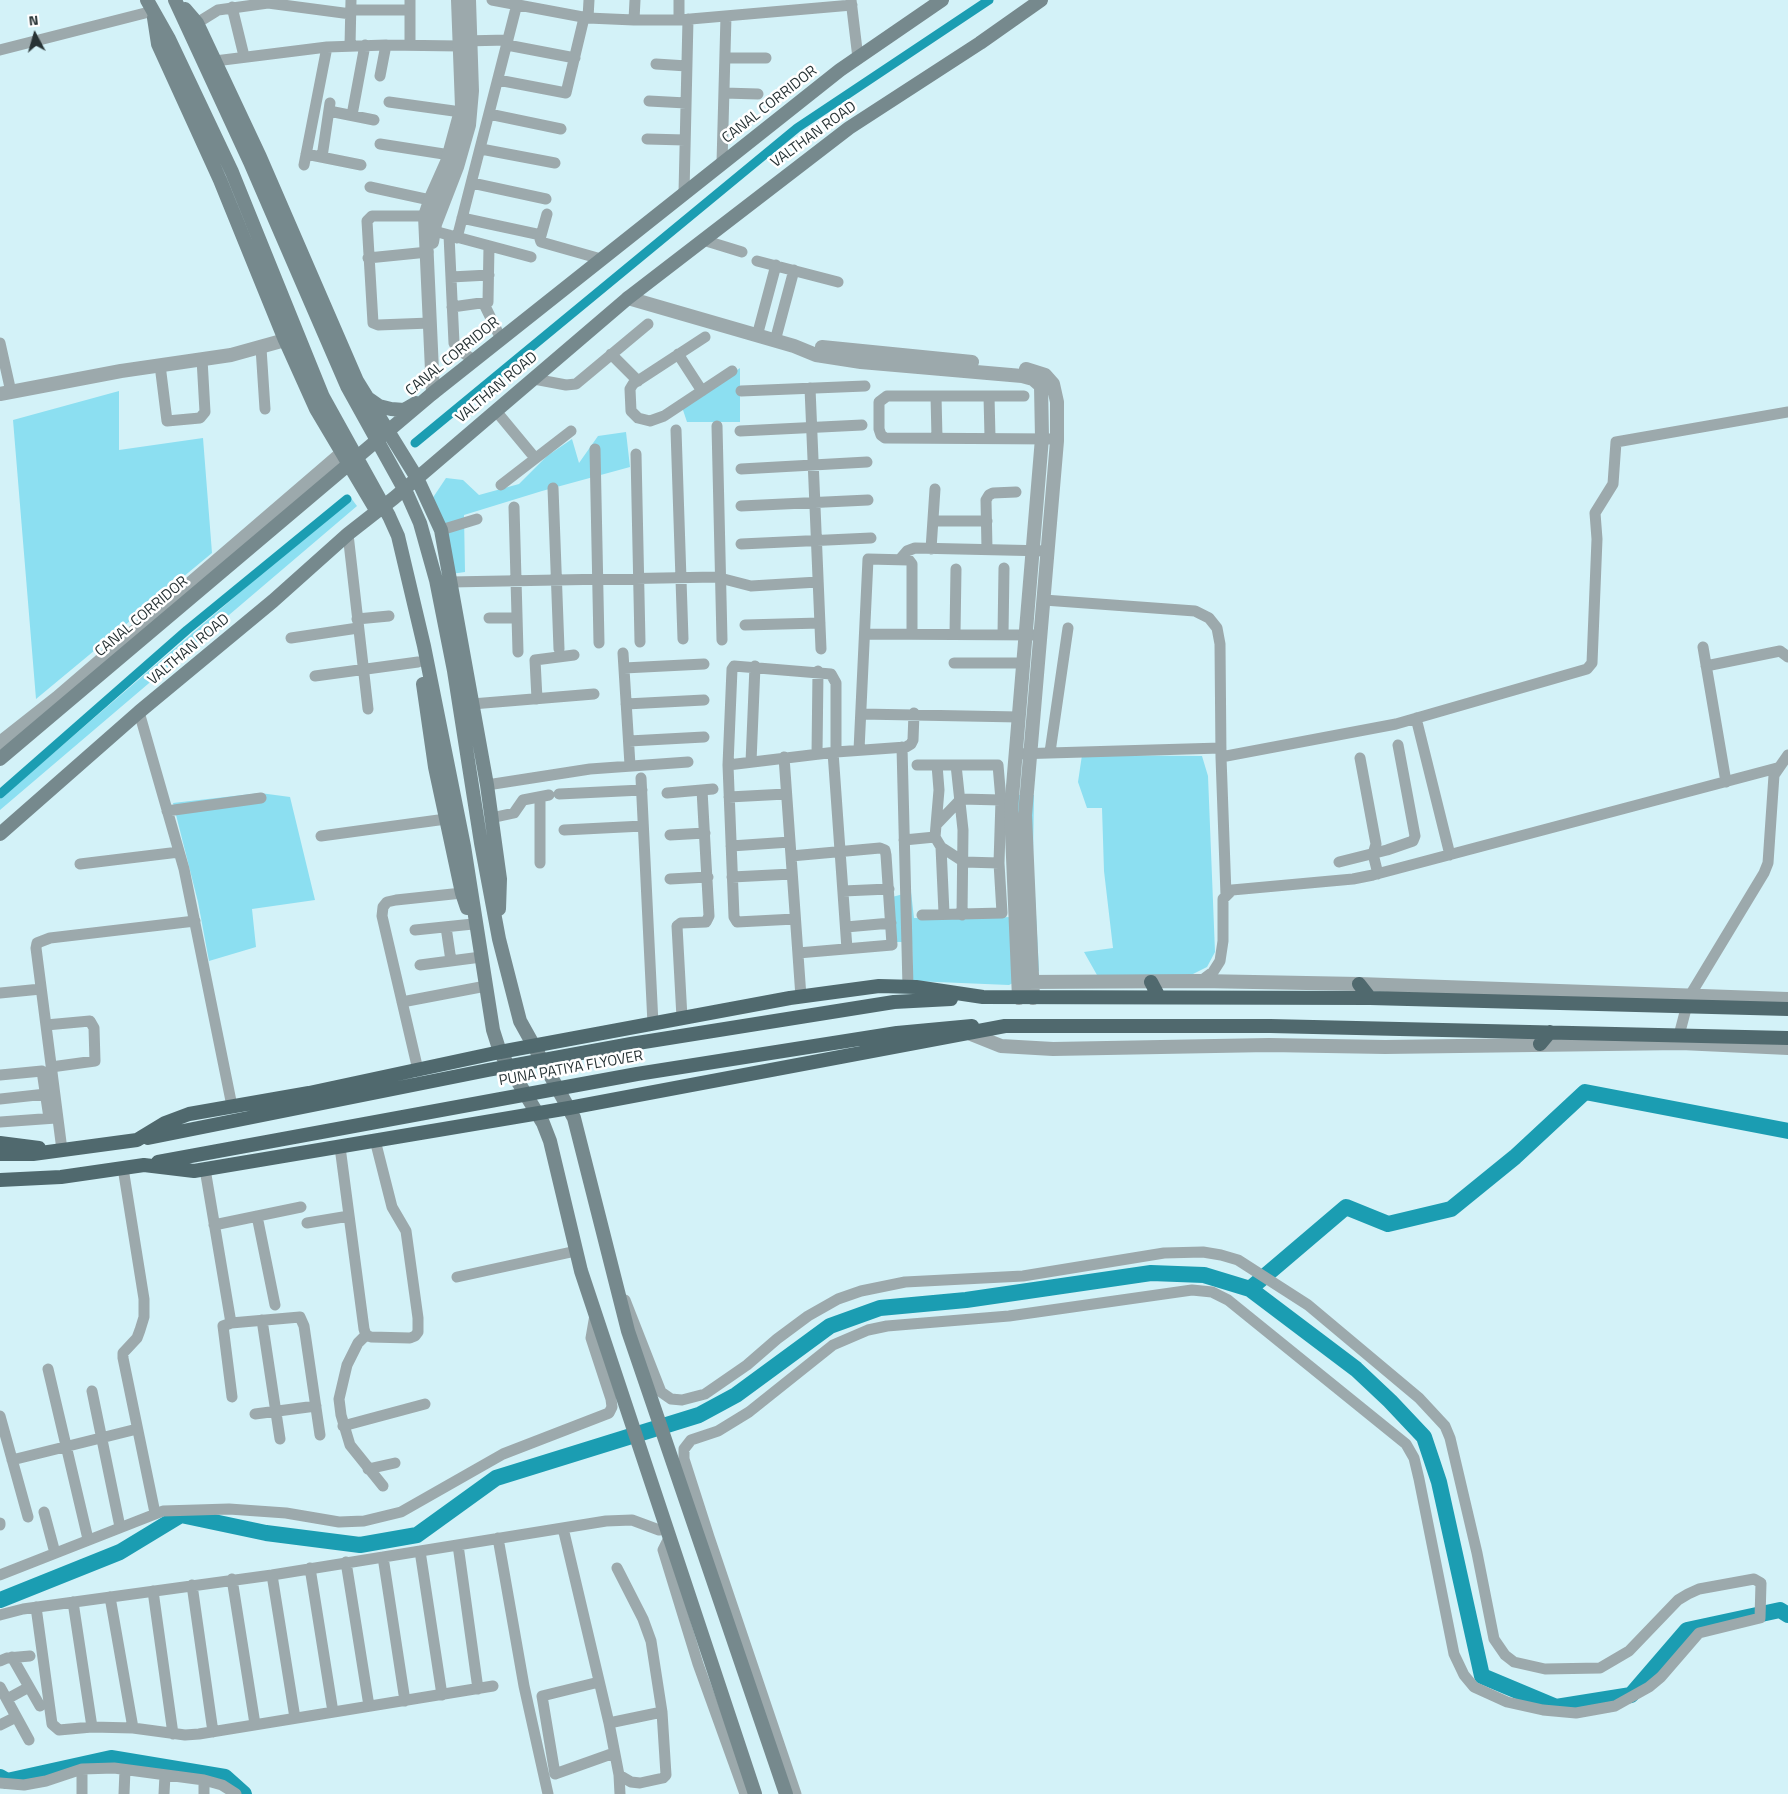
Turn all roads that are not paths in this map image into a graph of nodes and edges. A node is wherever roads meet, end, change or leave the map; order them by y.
1 (176, 0) edge
2 (458, 0) edge
3 (469, 0) edge
4 (492, 0) edge
5 (589, 0) edge
6 (635, 0) edge
7 (679, 0) edge
8 (942, 0) edge
9 (1041, 0) edge
10 (852, 3) edge
11 (517, 4) junction
12 (410, 5) edge
13 (150, 6) edge
14 (232, 7) junction
15 (351, 8) edge
16 (726, 16) junction
17 (586, 18) junction
18 (683, 19) junction
19 (634, 20) junction
20 (197, 23) junction
21 (463, 42) junction
22 (508, 42) junction
23 (410, 44) junction
24 (365, 45) junction
25 (386, 45) junction
26 (350, 46) junction
27 (327, 47) junction
28 (0, 50) edge
29 (244, 56) junction
30 (575, 58) junction
31 (725, 58) junction
32 (766, 58) dead end
33 (858, 58) junction
34 (215, 61) junction
35 (656, 64) dead end
36 (687, 66) junction
37 (380, 76) dead end
38 (498, 80) junction
39 (724, 93) junction
40 (758, 94) dead end
41 (649, 101) dead end
42 (389, 102) dead end
43 (686, 103) junction
44 (461, 112) junction
45 (490, 114) junction
46 (352, 116) junction
47 (374, 120) dead end
48 (562, 129) dead end
49 (647, 139) dead end
50 (685, 140) junction
51 (380, 144) dead end
52 (480, 148) junction
53 (450, 155) junction
54 (322, 157) junction
55 (554, 163) dead end
56 (722, 163) junction
57 (361, 165) dead end
58 (472, 183) junction
59 (370, 187) dead end
60 (684, 193) junction
61 (546, 199) dead end
62 (430, 200) junction
63 (547, 214) dead end
64 (425, 216) junction
65 (462, 218) junction
66 (434, 231) junction
67 (541, 235) junction
68 (453, 237) junction
69 (703, 240) junction
70 (489, 246) junction
71 (742, 252) dead end
72 (428, 256) junction
73 (368, 258) junction
74 (531, 258) dead end
75 (601, 258) junction
76 (758, 261) dead end
77 (776, 265) junction
78 (794, 270) junction
79 (489, 275) junction
80 (451, 277) junction
81 (838, 282) dead end
82 (628, 298) junction
83 (484, 304) junction
84 (452, 307) junction
85 (430, 323) junction
86 (648, 324) dead end
87 (757, 336) junction
88 (705, 337) dead end
89 (501, 339) junction
90 (285, 340) junction
91 (774, 341) junction
92 (0, 343) edge
93 (794, 346) junction
94 (262, 348) junction
95 (611, 354) junction
96 (678, 354) junction
97 (202, 359) junction
98 (474, 360) junction
99 (160, 365) junction
100 (732, 371) dead end
101 (534, 378) junction
102 (638, 380) junction
103 (865, 386) dead end
104 (810, 388) junction
105 (702, 391) junction
106 (741, 391) dead end
107 (6, 393) edge
108 (432, 393) junction
109 (936, 396) junction
110 (988, 396) junction
111 (1024, 396) dead end
112 (367, 397) junction
113 (265, 409) dead end
114 (496, 411) junction
115 (1788, 412) edge
116 (862, 425) dead end
117 (717, 426) dead end
118 (811, 427) junction
119 (676, 430) dead end
120 (571, 431) dead end
121 (740, 431) dead end
122 (387, 432) junction
123 (937, 438) junction
124 (990, 438) junction
125 (1042, 438) junction
126 (1056, 439) junction
127 (595, 449) dead end
128 (636, 454) dead end
129 (535, 458) junction
130 (344, 459) junction
131 (868, 462) dead end
132 (813, 465) junction
133 (741, 469) dead end
134 (417, 478) junction
135 (501, 485) dead end
136 (553, 488) dead end
137 (935, 490) dead end
138 (1016, 492) dead end
139 (868, 500) dead end
140 (815, 503) junction
141 (741, 506) dead end
142 (514, 507) dead end
143 (377, 511) junction
144 (477, 519) dead end
145 (933, 521) junction
146 (987, 521) junction
147 (441, 530) junction
148 (348, 534) junction
149 (871, 538) dead end
150 (816, 540) junction
151 (741, 544) dead end
152 (932, 549) junction
153 (987, 549) junction
154 (1041, 551) junction
155 (900, 558) junction
156 (1004, 568) dead end
157 (956, 569) dead end
158 (680, 578) junction
159 (639, 579) junction
160 (721, 579) junction
161 (556, 580) junction
162 (598, 580) junction
163 (516, 581) junction
164 (450, 582) junction
165 (818, 582) junction
166 (1044, 600) junction
167 (389, 616) dead end
168 (489, 618) dead end
169 (517, 618) junction
170 (820, 623) junction
171 (358, 624) junction
172 (745, 625) dead end
173 (1068, 628) dead end
174 (864, 634) junction
175 (912, 634) junction
176 (954, 634) junction
177 (1003, 635) junction
178 (1034, 635) junction
179 (291, 638) dead end
180 (683, 639) dead end
181 (722, 640) dead end
182 (640, 642) dead end
183 (599, 643) dead end
184 (1703, 647) dead end
185 (559, 649) dead end
186 (821, 649) dead end
187 (518, 652) dead end
188 (622, 653) dead end
189 (574, 655) dead end
190 (1788, 657) edge
191 (418, 662) junction
192 (1024, 663) junction
193 (704, 664) dead end
194 (954, 664) dead end
195 (755, 666) junction
196 (1706, 666) junction
197 (624, 668) junction
198 (363, 671) junction
199 (818, 671) junction
200 (315, 676) dead end
201 (594, 694) dead end
202 (537, 699) junction
203 (704, 700) dead end
204 (472, 704) junction
205 (626, 704) junction
206 (368, 709) dead end
207 (139, 712) junction
208 (860, 714) junction
209 (914, 714) junction
210 (1019, 717) junction
211 (1416, 718) junction
212 (704, 737) dead end
213 (629, 741) junction
214 (0, 743) edge
215 (1398, 745) dead end
216 (902, 747) junction
217 (859, 750) junction
218 (834, 752) junction
219 (1050, 752) junction
220 (1221, 752) junction
221 (817, 754) junction
222 (1022, 754) junction
223 (1788, 755) edge
224 (784, 757) junction
225 (1360, 758) dead end
226 (0, 759) edge
227 (688, 762) dead end
228 (751, 762) junction
229 (630, 765) junction
230 (728, 765) junction
231 (917, 765) dead end
232 (937, 765) junction
233 (956, 765) junction
234 (1777, 768) junction
235 (641, 778) dead end
236 (1726, 782) junction
237 (487, 785) junction
238 (642, 790) junction
239 (667, 793) dead end
240 (786, 794) junction
241 (549, 796) junction
242 (729, 797) junction
243 (261, 798) dead end
244 (961, 799) junction
245 (1001, 800) junction
246 (167, 811) junction
247 (491, 818) junction
248 (446, 819) junction
249 (936, 824) junction
250 (643, 826) junction
251 (564, 830) dead end
252 (705, 833) junction
253 (0, 834) edge
254 (670, 835) dead end
255 (321, 836) dead end
256 (904, 840) junction
257 (790, 842) junction
258 (938, 842) junction
259 (731, 846) junction
260 (1374, 849) junction
261 (1387, 850) junction
262 (841, 851) junction
263 (179, 852) junction
264 (1450, 855) junction
265 (791, 856) junction
266 (964, 862) junction
267 (1339, 862) dead end
268 (540, 863) dead end
269 (999, 863) junction
270 (80, 864) dead end
271 (1392, 870) junction
272 (792, 874) junction
273 (1378, 874) junction
274 (708, 877) junction
275 (732, 877) junction
276 (670, 879) dead end
277 (889, 889) junction
278 (844, 891) junction
279 (462, 893) junction
280 (1226, 894) junction
281 (944, 913) junction
282 (962, 914) junction
283 (922, 915) dead end
284 (795, 919) junction
285 (195, 921) junction
286 (891, 923) junction
287 (473, 924) junction
288 (446, 927) junction
289 (846, 927) junction
290 (415, 930) dead end
291 (479, 939) junction
292 (499, 939) junction
293 (847, 950) junction
294 (798, 953) junction
295 (482, 957) junction
296 (451, 961) junction
297 (420, 965) dead end
298 (1201, 981) junction
299 (1026, 982) junction
300 (1151, 982) junction
301 (1359, 984) junction
302 (486, 986) junction
303 (908, 987) junction
304 (41, 990) junction
305 (1510, 990) junction
306 (0, 993) edge
307 (801, 997) junction
308 (982, 997) junction
309 (1159, 997) junction
310 (1026, 998) junction
311 (1370, 998) junction
312 (1788, 1000) edge
313 (402, 1002) junction
314 (1529, 1002) junction
315 (1687, 1002) junction
316 (1788, 1009) edge
317 (682, 1018) junction
318 (653, 1024) junction
319 (46, 1025) junction
320 (1005, 1026) junction
321 (1550, 1032) junction
322 (971, 1034) junction
323 (1788, 1038) edge
324 (1678, 1039) junction
325 (1540, 1044) junction
326 (533, 1046) junction
327 (1788, 1048) edge
328 (500, 1052) junction
329 (51, 1068) junction
330 (418, 1070) junction
331 (0, 1075) edge
332 (46, 1094) junction
333 (0, 1099) edge
334 (232, 1106) junction
335 (569, 1108) junction
336 (536, 1113) junction
337 (53, 1118) junction
338 (0, 1122) edge
339 (137, 1140) junction
340 (375, 1140) junction
341 (0, 1143) edge
342 (340, 1147) junction
343 (59, 1151) junction
344 (0, 1154) edge
345 (144, 1165) junction
346 (123, 1168) junction
347 (205, 1169) junction
348 (61, 1177) junction
349 (0, 1180) edge
350 (0, 1189) edge
351 (301, 1207) dead end
352 (257, 1216) junction
353 (349, 1216) junction
354 (307, 1223) dead end
355 (214, 1225) junction
356 (576, 1251) junction
357 (612, 1268) junction
358 (457, 1277) dead end
359 (275, 1305) dead end
360 (595, 1315) junction
361 (262, 1320) junction
362 (231, 1323) junction
363 (366, 1335) junction
364 (48, 1369) dead end
365 (92, 1390) dead end
366 (232, 1397) dead end
367 (425, 1404) dead end
368 (316, 1406) junction
369 (276, 1411) junction
370 (255, 1414) dead end
371 (0, 1416) edge
372 (343, 1426) junction
373 (137, 1429) junction
374 (320, 1435) dead end
375 (103, 1438) junction
376 (280, 1439) dead end
377 (66, 1447) junction
378 (12, 1460) junction
379 (395, 1463) dead end
380 (368, 1469) junction
381 (383, 1486) dead end
382 (44, 1512) dead end
383 (155, 1513) junction
384 (28, 1517) dead end
385 (120, 1526) junction
386 (563, 1528) junction
387 (669, 1533) junction
388 (498, 1538) junction
389 (88, 1539) junction
390 (458, 1545) junction
391 (420, 1551) junction
392 (55, 1553) junction
393 (383, 1557) junction
394 (346, 1562) junction
395 (310, 1568) junction
396 (618, 1568) dead end
397 (0, 1574) edge
398 (272, 1575) junction
399 (232, 1579) junction
400 (192, 1585) junction
401 (153, 1591) junction
402 (110, 1597) junction
403 (73, 1602) junction
404 (36, 1607) junction
405 (3, 1615) edge
406 (30, 1656) dead end
407 (12, 1657) junction
408 (0, 1661) edge
409 (599, 1682) junction
410 (493, 1686) dead end
411 (0, 1687) edge
412 (29, 1687) junction
413 (478, 1689) junction
414 (442, 1695) junction
415 (7, 1699) junction
416 (405, 1700) junction
417 (40, 1706) dead end
418 (369, 1706) junction
419 (333, 1712) junction
420 (662, 1712) junction
421 (16, 1717) junction
422 (295, 1718) junction
423 (608, 1723) junction
424 (255, 1724) junction
425 (0, 1725) edge
426 (92, 1727) junction
427 (133, 1728) junction
428 (214, 1732) junction
429 (173, 1734) junction
430 (29, 1740) dead end
431 (614, 1753) junction
432 (82, 1769) junction
433 (125, 1770) junction
434 (165, 1775) junction
435 (549, 1775) junction
436 (619, 1776) junction
437 (204, 1780) junction
438 (0, 1783) edge
439 (82, 1794) edge
440 (124, 1794) edge
441 (164, 1794) edge
442 (204, 1794) edge
443 (236, 1794) edge
444 (548, 1794) edge
445 (620, 1794) edge
446 (745, 1794) edge
447 (755, 1794) edge
448 (786, 1794) edge
449 (796, 1794) edge

1 - 20 main road
1 - 292 main road
2 - 21 street
3 - 21 street
4 - 11 street
5 - 17 street
6 - 19 street
7 - 18 street
8 - 33 main road, CANAL CORRIDOR
9 - 69 main road, VALTHAN ROAD
10 - 16 street
10 - 33 street
11 - 17 street
11 - 22 street
12 - 15 street
12 - 23 street
13 - 28 street
13 - 90 main road
13 - 291 main road
14 - 15 street
14 - 20 street
14 - 29 street
15 - 26 street
16 - 18 street
16 - 31 street
17 - 19 street
17 - 30 street
18 - 19 street
18 - 36 street
20 - 34 main road
21 - 22 street
21 - 23 street
21 - 44 street
21 - 66 street
22 - 30 street
22 - 38 street
23 - 25 street
24 - 25 street
24 - 26 street
24 - 46 street
25 - 37 street
26 - 27 street
27 - 29 street
27 - 54 street
29 - 34 street
30 - 38 street
31 - 32 street
31 - 39 street
33 - 56 main road, CANAL CORRIDOR
34 - 112 main road
35 - 36 street
36 - 43 street
38 - 45 street
39 - 40 street
39 - 56 street
41 - 43 street
42 - 44 street
43 - 50 street
44 - 53 street
45 - 48 street
45 - 52 street
46 - 47 street
46 - 54 street
49 - 50 street
50 - 60 street
51 - 53 street
52 - 55 street
52 - 58 street
53 - 62 street
54 - 57 street
56 - 60 main road, CANAL CORRIDOR
58 - 61 street
58 - 65 street
59 - 62 street
60 - 75 main road, CANAL CORRIDOR
62 - 64 street
63 - 67 street
64 - 72 street
64 - 73 street
65 - 67 street
65 - 68 street
66 - 68 street
66 - 72 street
67 - 75 street
68 - 70 street
68 - 80 street
69 - 71 street
69 - 82 main road, VALTHAN ROAD
70 - 74 street
70 - 79 street
72 - 73 street
72 - 85 street
73 - 85 street
75 - 89 main road, CANAL CORRIDOR
76 - 77 street
77 - 78 street
77 - 87 street
78 - 81 street
78 - 91 street
79 - 80 street
79 - 83 street
80 - 84 street
82 - 87 street
82 - 101 main road, VALTHAN ROAD
83 - 84 street
83 - 89 street
84 - 98 street
85 - 108 street
86 - 95 street
87 - 91 street
88 - 96 street
89 - 98 main road, CANAL CORRIDOR
90 - 94 street
90 - 130 main road
91 - 93 street
92 - 107 street
93 - 125 street
93 - 126 street
94 - 97 street
94 - 113 street
95 - 101 street
95 - 102 street
96 - 102 street
96 - 105 street
97 - 99 street
97 - 99 street
98 - 108 main road, CANAL CORRIDOR
99 - 107 street
100 - 105 street
101 - 114 main road, VALTHAN ROAD
102 - 105 street
103 - 104 street
104 - 106 street
104 - 118 street
108 - 112 main road
108 - 122 main road, CANAL CORRIDOR
109 - 110 street
109 - 123 street
109 - 123 street
110 - 111 street
110 - 124 street
112 - 122 main road
114 - 129 street
114 - 134 main road, VALTHAN ROAD
115 - 211 street
116 - 118 street
117 - 160 street
118 - 121 street
118 - 132 street
119 - 158 street
120 - 129 street
122 - 130 main road, CANAL CORRIDOR
122 - 134 main road
123 - 124 street
124 - 125 street
125 - 126 street
125 - 154 street
126 - 154 street
127 - 162 street
128 - 159 street
129 - 135 street
130 - 143 main road
130 - 214 street
130 - 226 main road, CANAL CORRIDOR
131 - 132 street
132 - 133 street
132 - 140 street
134 - 143 main road, VALTHAN ROAD
134 - 147 main road
136 - 161 street
137 - 145 street
138 - 146 street
139 - 140 street
140 - 141 street
140 - 150 street
142 - 163 street
143 - 148 main road, VALTHAN ROAD
143 - 191 main road
144 - 147 street
145 - 146 street
145 - 152 street
146 - 153 street
147 - 164 main road
148 - 171 street
148 - 207 main road, VALTHAN ROAD
149 - 150 street
150 - 151 street
150 - 165 street
152 - 153 street
152 - 155 street
153 - 154 street
154 - 166 street
154 - 178 street
155 - 174 street
155 - 175 street
156 - 177 street
157 - 176 street
158 - 159 street
158 - 160 street
158 - 180 street
159 - 162 street
159 - 182 street
160 - 165 street
160 - 181 street
161 - 162 street
161 - 163 street
161 - 185 street
162 - 183 street
163 - 164 street
163 - 169 street
164 - 204 main road
165 - 170 street
166 - 178 street
166 - 220 street
167 - 171 street
168 - 169 street
169 - 187 street
170 - 172 street
170 - 186 street
171 - 179 street
171 - 198 street
173 - 219 street
174 - 175 street
174 - 208 street
175 - 176 street
176 - 177 street
177 - 178 street
178 - 192 street
178 - 222 street
184 - 196 street
188 - 197 street
189 - 202 street
190 - 196 street
191 - 198 street
191 - 248 main road
192 - 194 street
192 - 210 street
193 - 197 street
195 - 199 street
195 - 228 street
195 - 230 street
196 - 236 street
197 - 205 street
198 - 200 street
198 - 206 street
199 - 218 street
199 - 221 street
201 - 202 street
202 - 204 street
203 - 205 street
204 - 237 main road
205 - 213 street
207 - 246 street
207 - 253 main road, VALTHAN ROAD
208 - 209 street
208 - 217 street
209 - 210 street
209 - 216 street
210 - 222 street
211 - 220 street
211 - 264 street
212 - 213 street
213 - 229 street
215 - 261 street
216 - 217 street
216 - 256 street
217 - 218 street
218 - 221 street
218 - 262 street
219 - 220 street
219 - 222 street
220 - 280 street
221 - 224 street
222 - 299 street
223 - 234 street
224 - 228 street
224 - 240 street
225 - 260 street
227 - 229 street
228 - 230 street
229 - 237 street
230 - 242 street
231 - 232 street
232 - 233 street
232 - 249 street
233 - 244 street
233 - 245 street
234 - 236 street
234 - 315 street
235 - 238 street
236 - 264 street
237 - 247 main road
238 - 241 street
238 - 250 street
239 - 252 street
240 - 242 street
240 - 257 street
241 - 247 street
241 - 268 street
242 - 259 street
243 - 246 street
244 - 245 street
244 - 249 street
244 - 266 street
245 - 269 street
246 - 263 street
247 - 292 main road
248 - 255 street
248 - 279 main road
249 - 258 street
250 - 251 street
250 - 318 street
252 - 254 street
252 - 274 street
256 - 258 street
256 - 303 street
257 - 259 street
257 - 265 street
258 - 266 street
258 - 281 street
259 - 275 street
260 - 261 street
260 - 267 street
260 - 273 street
261 - 271 street
262 - 265 street
262 - 277 street
262 - 278 street
263 - 270 street
263 - 285 street
264 - 271 street
265 - 272 street
266 - 269 street
266 - 282 street
269 - 282 street
271 - 273 street
272 - 275 street
272 - 284 street
273 - 280 street
274 - 276 street
274 - 317 street
275 - 284 street
277 - 278 street
277 - 286 street
278 - 289 street
279 - 287 main road
279 - 313 street
280 - 298 street
281 - 282 street
281 - 283 street
284 - 294 street
285 - 304 street
285 - 334 street
286 - 289 street
286 - 293 street
287 - 288 street
287 - 291 main road
288 - 290 street
288 - 296 street
289 - 293 street
291 - 295 main road
292 - 326 main road
293 - 294 street
294 - 307 street
295 - 296 street
295 - 302 main road
296 - 297 street
298 - 300 street
298 - 301 street
299 - 300 street
299 - 310 street
300 - 309 highway
301 - 305 street
301 - 311 highway
302 - 313 street
302 - 328 main road
303 - 307 highway
303 - 308 highway
304 - 306 street
304 - 319 street
305 - 314 highway
305 - 315 street
307 - 317 highway
308 - 310 highway
308 - 339 highway, PUNA PATIYA FLYOVER
309 - 310 highway
309 - 311 highway
311 - 314 highway
312 - 315 street
313 - 330 street
314 - 315 highway
315 - 316 highway
315 - 324 street
317 - 318 highway
318 - 326 highway
319 - 329 street
319 - 329 street
320 - 321 highway
320 - 322 highway
320 - 345 highway, PUNA PATIYA FLYOVER
321 - 324 highway
321 - 325 highway
322 - 325 street
322 - 335 highway
323 - 324 highway
324 - 325 street
324 - 327 street
326 - 328 highway
326 - 335 main road
328 - 330 highway
328 - 336 main road
329 - 337 street
330 - 334 highway
331 - 332 street
332 - 333 street
332 - 337 street
334 - 339 highway
335 - 336 highway
335 - 357 main road
336 - 340 highway
336 - 356 main road
337 - 338 street
337 - 343 street
339 - 343 highway, PUNA PATIYA FLYOVER
340 - 342 highway
340 - 363 street
341 - 343 highway
342 - 347 highway
342 - 353 street
343 - 344 highway
345 - 346 highway
345 - 347 highway
346 - 348 highway
346 - 373 street
347 - 355 street
348 - 349 highway
348 - 350 highway
351 - 352 street
352 - 355 street
352 - 359 street
353 - 354 street
353 - 363 street
355 - 362 street
356 - 358 street
356 - 360 main road
357 - 448 main road
357 - 449 street
360 - 383 street
360 - 387 main road
361 - 362 street
361 - 368 street
361 - 369 street
362 - 366 street
363 - 372 street
364 - 377 street
365 - 375 street
367 - 372 street
368 - 369 street
368 - 374 street
369 - 370 street
369 - 376 street
371 - 378 street
372 - 380 street
373 - 375 street
373 - 383 street
375 - 377 street
375 - 385 street
377 - 378 street
377 - 389 street
378 - 384 street
379 - 380 street
380 - 381 street
382 - 392 street
383 - 385 street
385 - 389 street
386 - 387 street
386 - 388 street
386 - 409 street
387 - 446 street
387 - 447 main road
388 - 390 street
388 - 435 street
389 - 392 street
390 - 391 street
390 - 413 street
391 - 393 street
391 - 414 street
392 - 397 street
393 - 394 street
393 - 416 street
394 - 395 street
394 - 418 street
395 - 398 street
395 - 419 street
396 - 420 street
398 - 399 street
398 - 422 street
399 - 400 street
399 - 424 street
400 - 401 street
400 - 428 street
401 - 402 street
401 - 429 street
402 - 403 street
402 - 427 street
403 - 404 street
403 - 426 street
404 - 405 street
404 - 426 street
406 - 407 street
407 - 408 street
407 - 412 street
409 - 423 street
409 - 435 street
410 - 413 street
411 - 415 street
412 - 415 street
412 - 417 street
413 - 414 street
414 - 416 street
415 - 421 street
416 - 418 street
418 - 419 street
419 - 422 street
420 - 423 street
420 - 436 street
421 - 425 street
421 - 430 street
422 - 424 street
423 - 431 street
424 - 428 street
426 - 427 street
427 - 429 street
428 - 429 street
431 - 435 street
431 - 436 street
432 - 433 street
432 - 438 street
432 - 439 street
433 - 434 street
433 - 440 street
434 - 437 street
434 - 441 street
435 - 444 street
436 - 445 street
437 - 442 street
437 - 443 street

